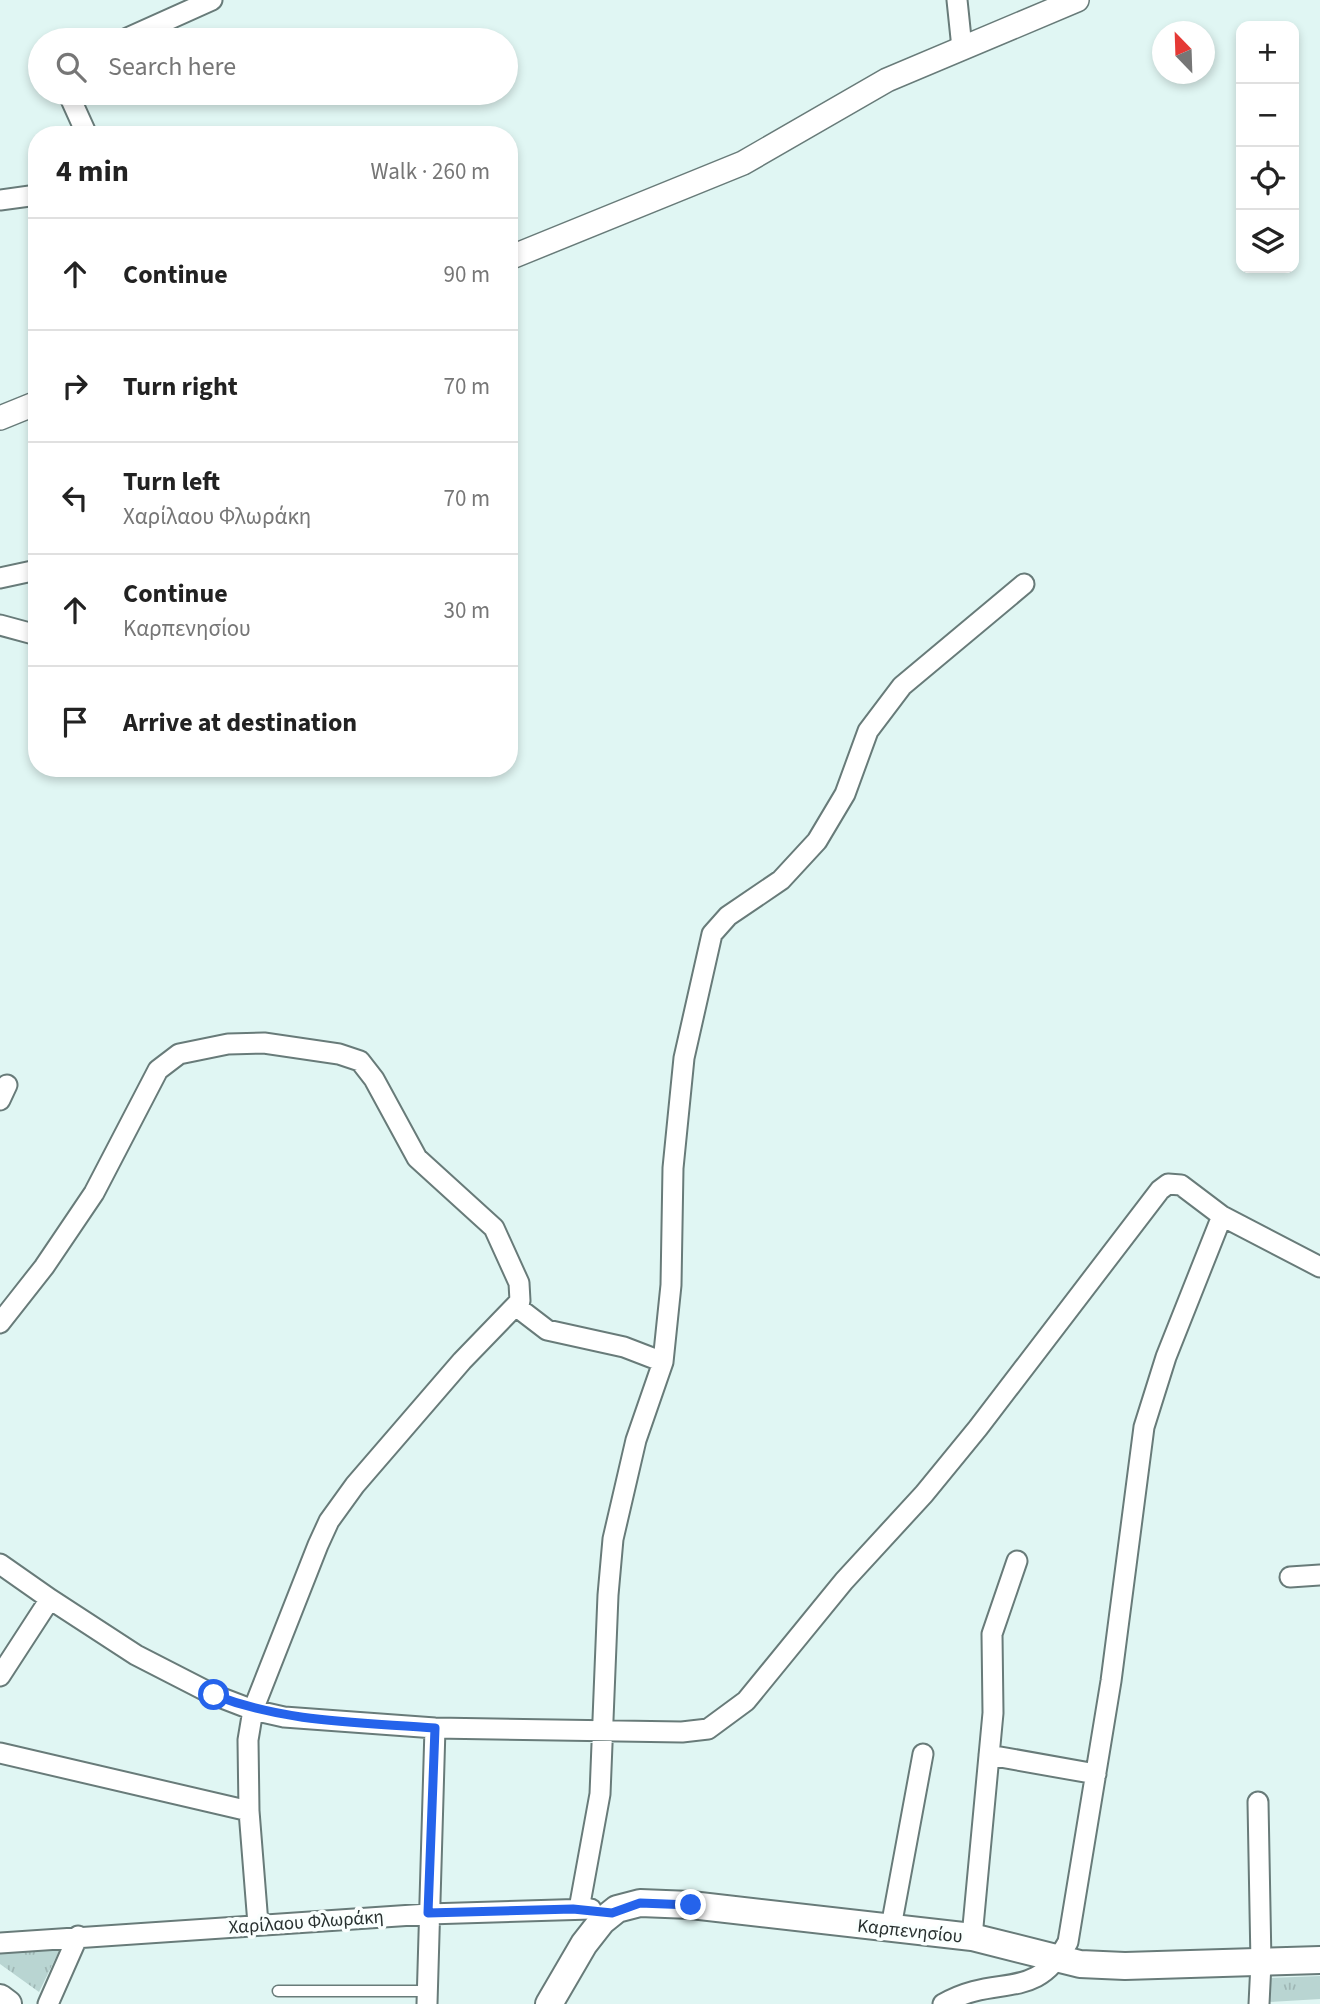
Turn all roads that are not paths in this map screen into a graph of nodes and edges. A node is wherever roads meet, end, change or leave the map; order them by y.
1 (212, 0) edge
2 (957, 0) edge
3 (1077, 0) edge
4 (150, 28) edge
5 (962, 48) junction
6 (73, 105) edge
7 (83, 126) edge
8 (28, 196) edge
9 (0, 200) edge
10 (518, 254) edge
11 (28, 407) edge
12 (0, 418) edge
13 (28, 572) edge
14 (0, 578) edge
15 (1024, 584) dead end
16 (0, 625) edge
17 (28, 633) edge
18 (1222, 1216) junction
19 (1320, 1266) edge
20 (517, 1307) junction
21 (0, 1322) edge
22 (663, 1362) junction
23 (1017, 1561) dead end
24 (0, 1564) edge
25 (1320, 1575) edge
26 (1290, 1577) dead end
27 (50, 1599) junction
28 (0, 1676) edge
29 (253, 1710) junction
30 (435, 1728) junction
31 (602, 1729) junction
32 (0, 1753) edge
33 (923, 1754) dead end
34 (989, 1755) junction
35 (1096, 1774) junction
36 (1258, 1802) dead end
37 (249, 1811) junction
38 (579, 1909) junction
39 (428, 1913) junction
40 (612, 1913) junction
41 (258, 1924) junction
42 (891, 1927) junction
43 (78, 1936) junction
44 (972, 1937) junction
45 (0, 1943) edge
46 (1059, 1960) junction
47 (1320, 1961) edge
48 (1261, 1963) junction
49 (278, 1991) dead end
50 (1031, 1996) edge
51 (0, 1998) edge
52 (427, 1998) edge
53 (8, 2004) edge
54 (48, 2004) edge
55 (548, 2004) edge
56 (943, 2004) edge
57 (1259, 2004) edge

1 - 4 street
2 - 5 street
3 - 5 street
5 - 10 street
6 - 7 street
8 - 9 street
11 - 12 street
13 - 14 street
15 - 22 street
16 - 17 street
18 - 19 street
18 - 31 street
18 - 35 street
20 - 21 street
20 - 22 street
20 - 29 street
22 - 31 street
23 - 34 street
24 - 27 street
25 - 26 street
27 - 28 street
27 - 29 street
29 - 30 street
29 - 37 street
30 - 31 street
30 - 39 street
31 - 38 street
32 - 37 street
33 - 42 street
34 - 35 street
34 - 44 street
35 - 46 street
36 - 48 street
37 - 41 street
38 - 39 street, Χαρίλαου Φλωράκη
38 - 40 street, Χαρίλαου Φλωράκη
39 - 41 street, Χαρίλαου Φλωράκη
39 - 52 street
40 - 42 main road, Καρπενησίου
40 - 55 main road
41 - 43 street, Χαρίλαου Φλωράκη
42 - 44 main road, Καρπενησίου
43 - 45 street, Χαρίλαου Φλωράκη
43 - 54 street
44 - 46 main road, Καρπενησίου
46 - 48 main road, Καρπενησίου
46 - 50 street
47 - 48 main road, Καρπενησίου
48 - 57 street
49 - 52 lane
50 - 56 street
51 - 53 main road

